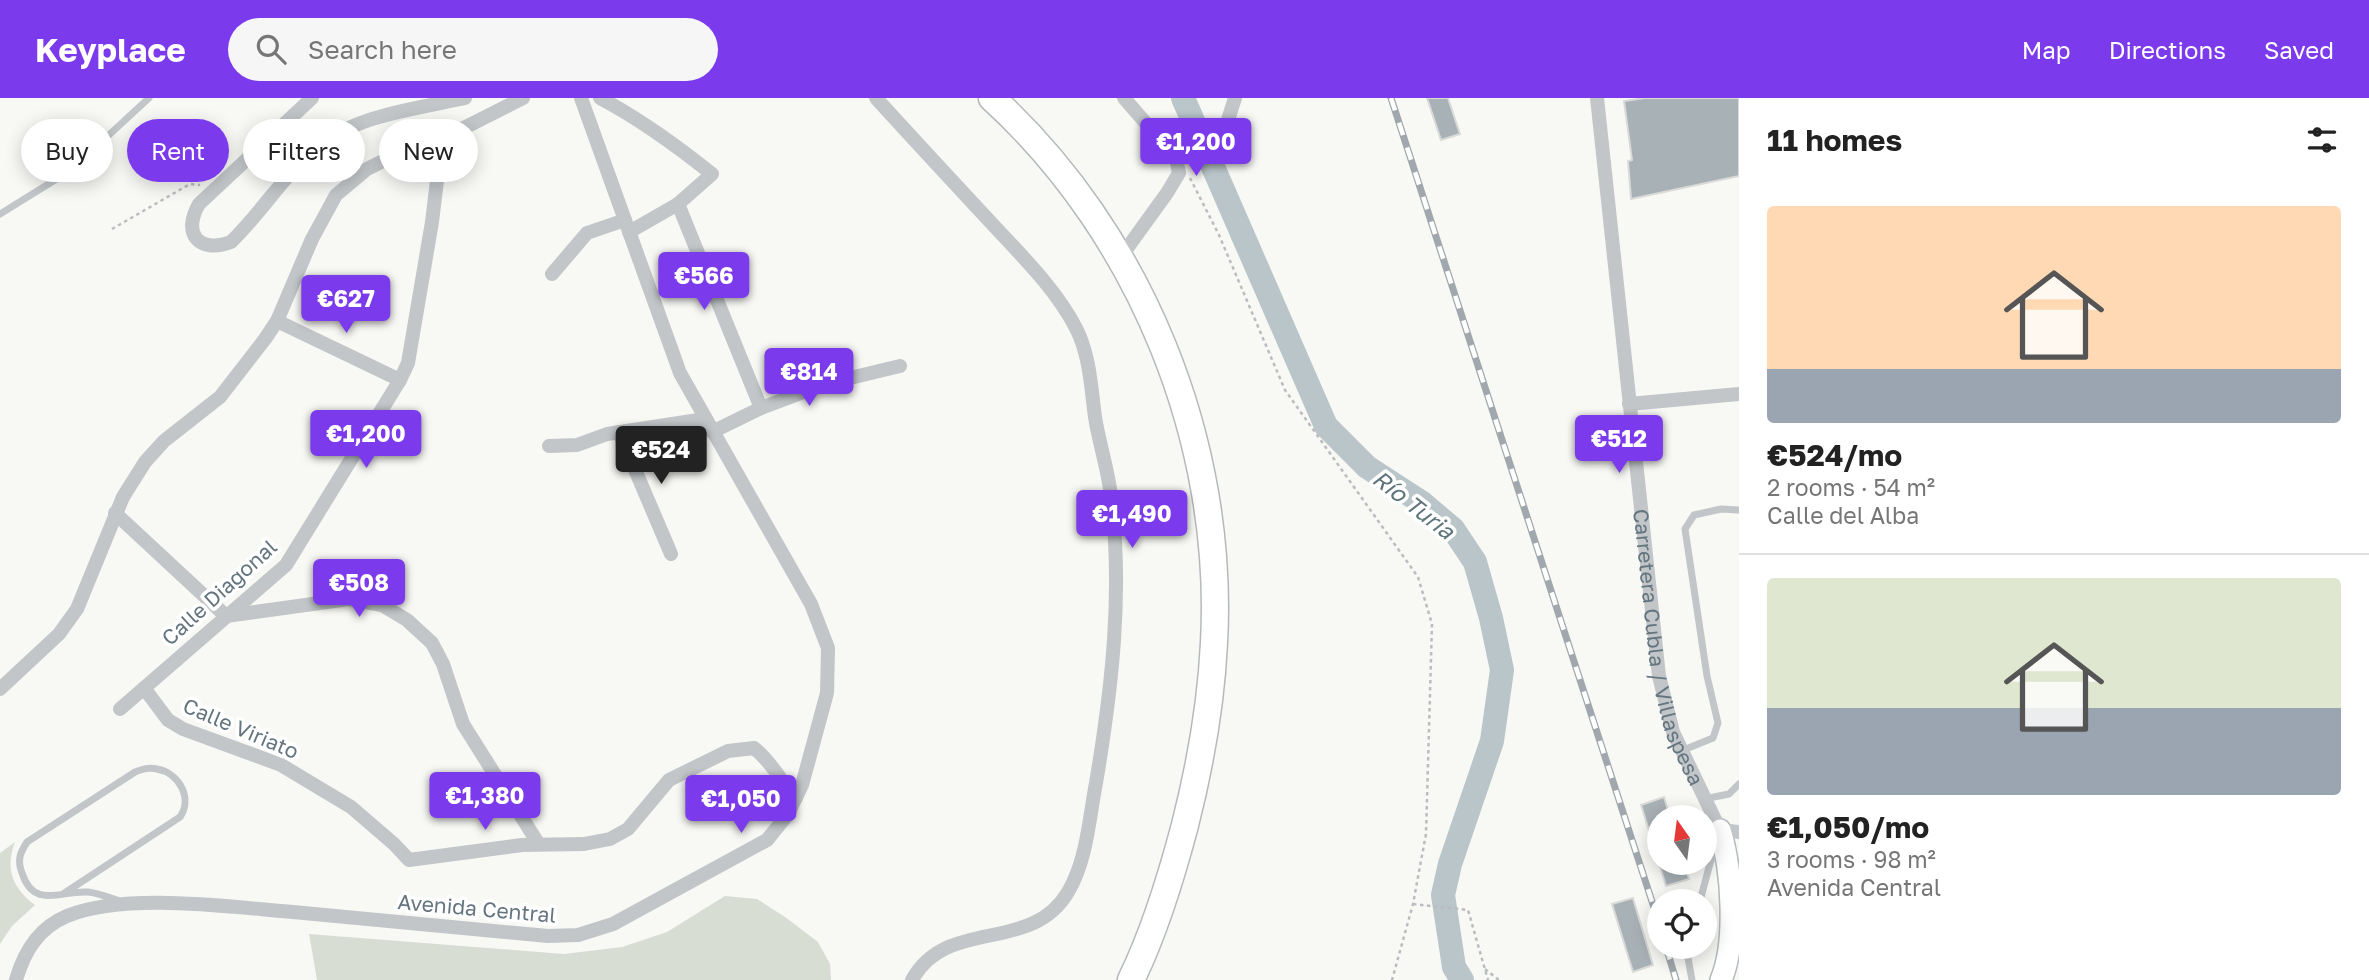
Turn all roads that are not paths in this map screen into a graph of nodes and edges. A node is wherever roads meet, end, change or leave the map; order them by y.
1 (149, 98) edge
2 (312, 98) edge
3 (465, 98) edge
4 (523, 98) edge
5 (581, 98) edge
6 (600, 98) edge
7 (876, 98) edge
8 (992, 98) edge
9 (1124, 98) edge
10 (1234, 98) edge
11 (1597, 98) edge
12 (478, 121) edge
13 (1226, 126) dead end
14 (379, 163) edge
15 (437, 182) edge
16 (678, 204) junction
17 (0, 214) edge
18 (627, 226) junction
19 (1120, 258) junction
20 (552, 274) dead end
21 (277, 321) junction
22 (900, 366) dead end
23 (400, 380) junction
24 (1739, 394) edge
25 (1629, 404) junction
26 (761, 408) junction
27 (708, 425) junction
28 (619, 432) junction
29 (549, 446) dead end
30 (1739, 510) edge
31 (115, 513) junction
32 (671, 554) dead end
33 (226, 615) junction
34 (144, 688) junction
35 (0, 689) edge
36 (120, 709) dead end
37 (1681, 751) junction
38 (1739, 784) edge
39 (796, 798) junction
40 (1703, 799) junction
41 (1730, 831) edge
42 (538, 843) junction
43 (1703, 889) edge
44 (62, 894) junction
45 (131, 904) junction
46 (1688, 959) edge
47 (16, 980) edge
48 (912, 980) edge
49 (1131, 980) edge
50 (1692, 980) edge
51 (1721, 980) edge

1 - 17 lane
2 - 3 street
4 - 12 street
5 - 18 street, Avenida Central
6 - 16 street
7 - 48 street
8 - 19 highway
9 - 19 street
10 - 13 street
11 - 25 street, Carretera Cubla / Villaspesa
14 - 21 street
15 - 23 street, Calle Diagonal
16 - 18 street
16 - 26 street
18 - 20 street
18 - 27 street, Avenida Central
19 - 49 highway
21 - 23 street
21 - 31 street
22 - 26 street
23 - 33 street, Calle Diagonal
24 - 25 street
25 - 37 street, Carretera Cubla / Villaspesa
26 - 27 street
27 - 28 street
27 - 39 street, Avenida Central
28 - 29 street
28 - 32 street
30 - 37 lane
31 - 33 street
31 - 35 street
33 - 34 street, Calle Diagonal
33 - 42 street
34 - 36 street, Calle Diagonal
34 - 42 street, Calle Viriato
37 - 40 street, Carretera Cubla / Villaspesa
38 - 40 lane
39 - 42 street, Calle Viriato
39 - 45 street, Avenida Central
40 - 41 street, Carretera Cubla / Villaspesa
41 - 43 lane
41 - 51 street, Carretera Cubla / Villaspesa
44 - 44 lane
44 - 45 lane
45 - 47 street, Avenida Central
46 - 50 lane

